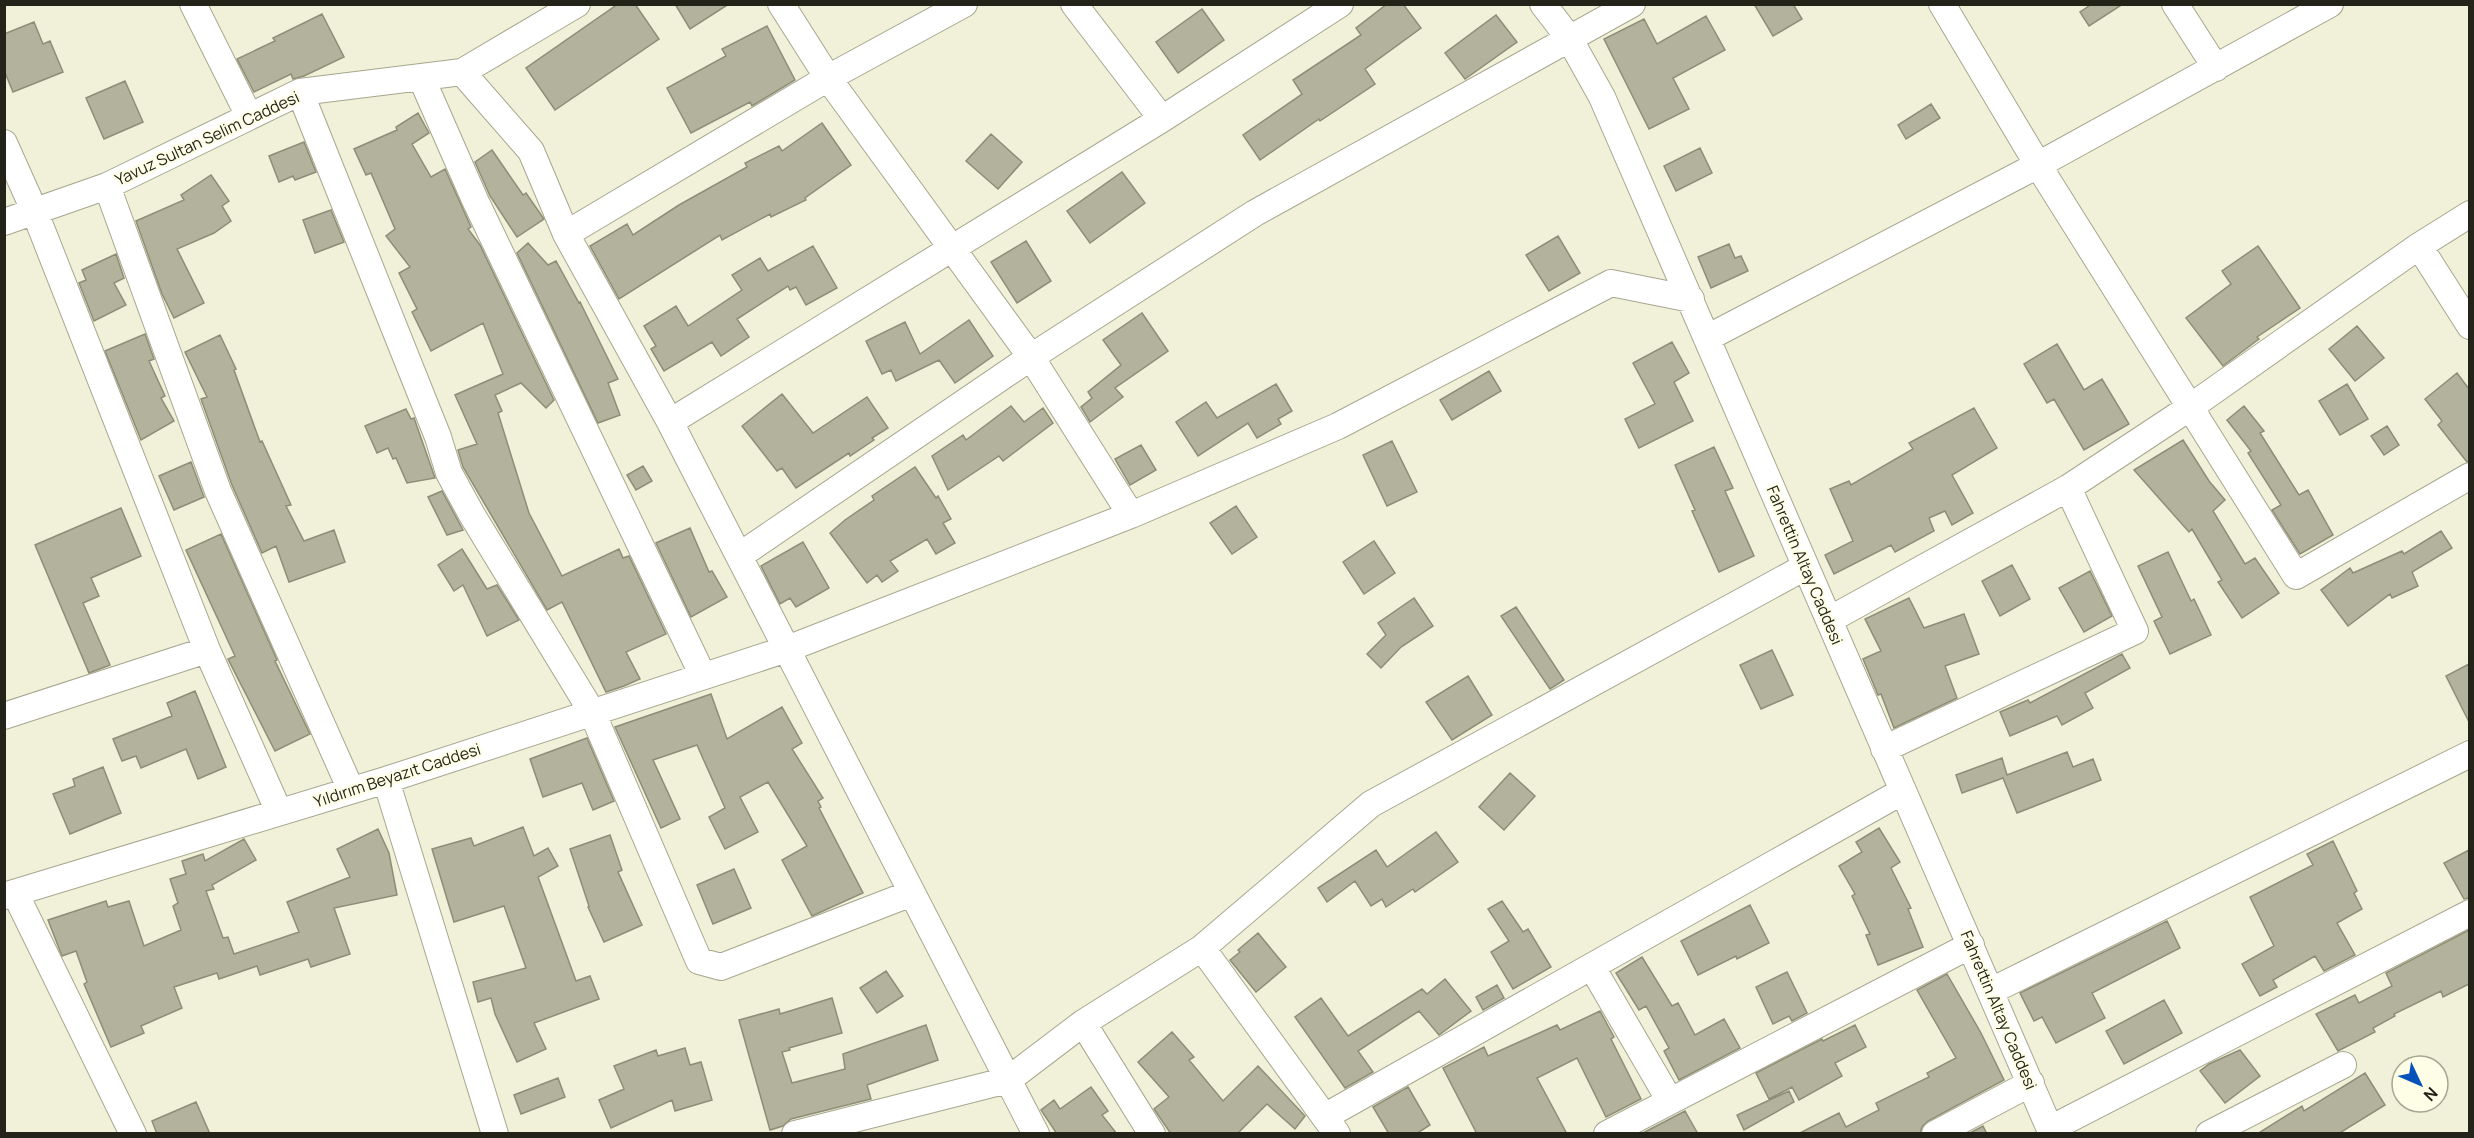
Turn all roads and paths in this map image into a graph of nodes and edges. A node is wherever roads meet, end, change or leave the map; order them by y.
1 (193, 4) edge
2 (577, 4) edge
3 (782, 4) edge
4 (964, 4) edge
5 (1074, 4) edge
6 (1340, 4) edge
7 (1543, 4) edge
8 (1632, 4) edge
9 (1942, 4) edge
10 (2175, 4) edge
11 (2330, 4) edge
12 (1569, 38) junction
13 (2216, 68) junction
14 (462, 72) junction
15 (421, 77) junction
16 (828, 78) junction
17 (300, 92) junction
18 (249, 116) junction
19 (1161, 119) junction
20 (4, 143) edge
21 (2038, 165) junction
22 (107, 186) junction
23 (34, 210) junction
24 (2469, 214) edge
25 (4, 222) edge
26 (566, 234) junction
27 (2419, 246) junction
28 (953, 248) junction
29 (1691, 299) junction
30 (2469, 327) edge
31 (1707, 338) junction
32 (1031, 357) junction
33 (2189, 408) junction
34 (670, 422) junction
35 (2469, 476) edge
36 (2068, 488) junction
37 (1131, 516) junction
38 (739, 556) junction
39 (1805, 567) junction
40 (1829, 620) junction
41 (787, 649) junction
42 (207, 650) junction
43 (703, 676) junction
44 (592, 712) junction
45 (4, 716) edge
46 (1884, 749) junction
47 (2469, 754) edge
48 (386, 780) junction
49 (351, 790) junction
50 (1903, 791) junction
51 (279, 812) junction
52 (912, 893) junction
53 (10, 894) edge
54 (2469, 912) edge
55 (1971, 945) junction
56 (1202, 948) junction
57 (1592, 966) junction
58 (1991, 991) junction
59 (1083, 1023) junction
60 (2343, 1065) dead end
61 (1008, 1080) junction
62 (2031, 1083) junction
63 (1670, 1101) junction
64 (1331, 1125) edge
65 (850, 1127) edge
66 (2051, 1132) edge
67 (133, 1134) edge
68 (495, 1134) edge
69 (795, 1134) edge
70 (1036, 1134) edge
71 (1152, 1134) edge
72 (1607, 1134) edge
73 (1935, 1134) edge
74 (2208, 1134) edge

1 - 18 street
2 - 14 street, Yavuz Sultan Selim Caddesi
3 - 16 street
4 - 16 street
5 - 19 street
6 - 19 street
7 - 12 street, Fahrettin Altay Caddesi
8 - 12 street
9 - 21 street
10 - 13 street
11 - 13 street
12 - 29 street, Fahrettin Altay Caddesi
12 - 32 street
13 - 21 street
14 - 15 street, Yavuz Sultan Selim Caddesi
14 - 26 street
15 - 17 street, Yavuz Sultan Selim Caddesi
15 - 43 street
16 - 26 street
16 - 28 street
17 - 18 street, Yavuz Sultan Selim Caddesi
17 - 44 street
18 - 22 street, Yavuz Sultan Selim Caddesi
19 - 28 street
20 - 23 street
21 - 31 street
21 - 33 street
22 - 23 street, Yavuz Sultan Selim Caddesi
22 - 49 street
23 - 25 street, Yavuz Sultan Selim Caddesi
23 - 42 street
24 - 27 street
26 - 34 street
27 - 30 street
27 - 33 street
28 - 32 street
28 - 34 street
29 - 31 street, Fahrettin Altay Caddesi
29 - 37 street, Yıldırım Beyazıt Caddesi
31 - 39 street, Fahrettin Altay Caddesi
32 - 37 street
32 - 38 street
33 - 35 street
33 - 36 street
34 - 38 street
36 - 40 street
36 - 46 street
37 - 41 street, Yıldırım Beyazıt Caddesi
38 - 41 street
39 - 40 street, Fahrettin Altay Caddesi
39 - 56 street
40 - 46 street, Fahrettin Altay Caddesi
41 - 43 street, Yıldırım Beyazıt Caddesi
41 - 52 street
42 - 45 street
42 - 51 street
43 - 44 street, Yıldırım Beyazıt Caddesi
44 - 48 street, Yıldırım Beyazıt Caddesi
44 - 52 street
46 - 50 street, Fahrettin Altay Caddesi
47 - 58 street
48 - 49 street, Yıldırım Beyazıt Caddesi
48 - 68 street
49 - 51 street, Yıldırım Beyazıt Caddesi
50 - 55 street, Fahrettin Altay Caddesi
50 - 57 street
51 - 53 street, Yıldırım Beyazıt Caddesi
52 - 61 street
53 - 67 street
54 - 66 street
55 - 58 street, Fahrettin Altay Caddesi
55 - 63 street
56 - 59 street
56 - 64 street
57 - 63 street
57 - 64 street
58 - 62 street, Fahrettin Altay Caddesi
59 - 61 street
59 - 71 street
60 - 74 street
61 - 65 street
61 - 70 street
62 - 66 street, Fahrettin Altay Caddesi
62 - 73 street
63 - 72 street
65 - 69 street

